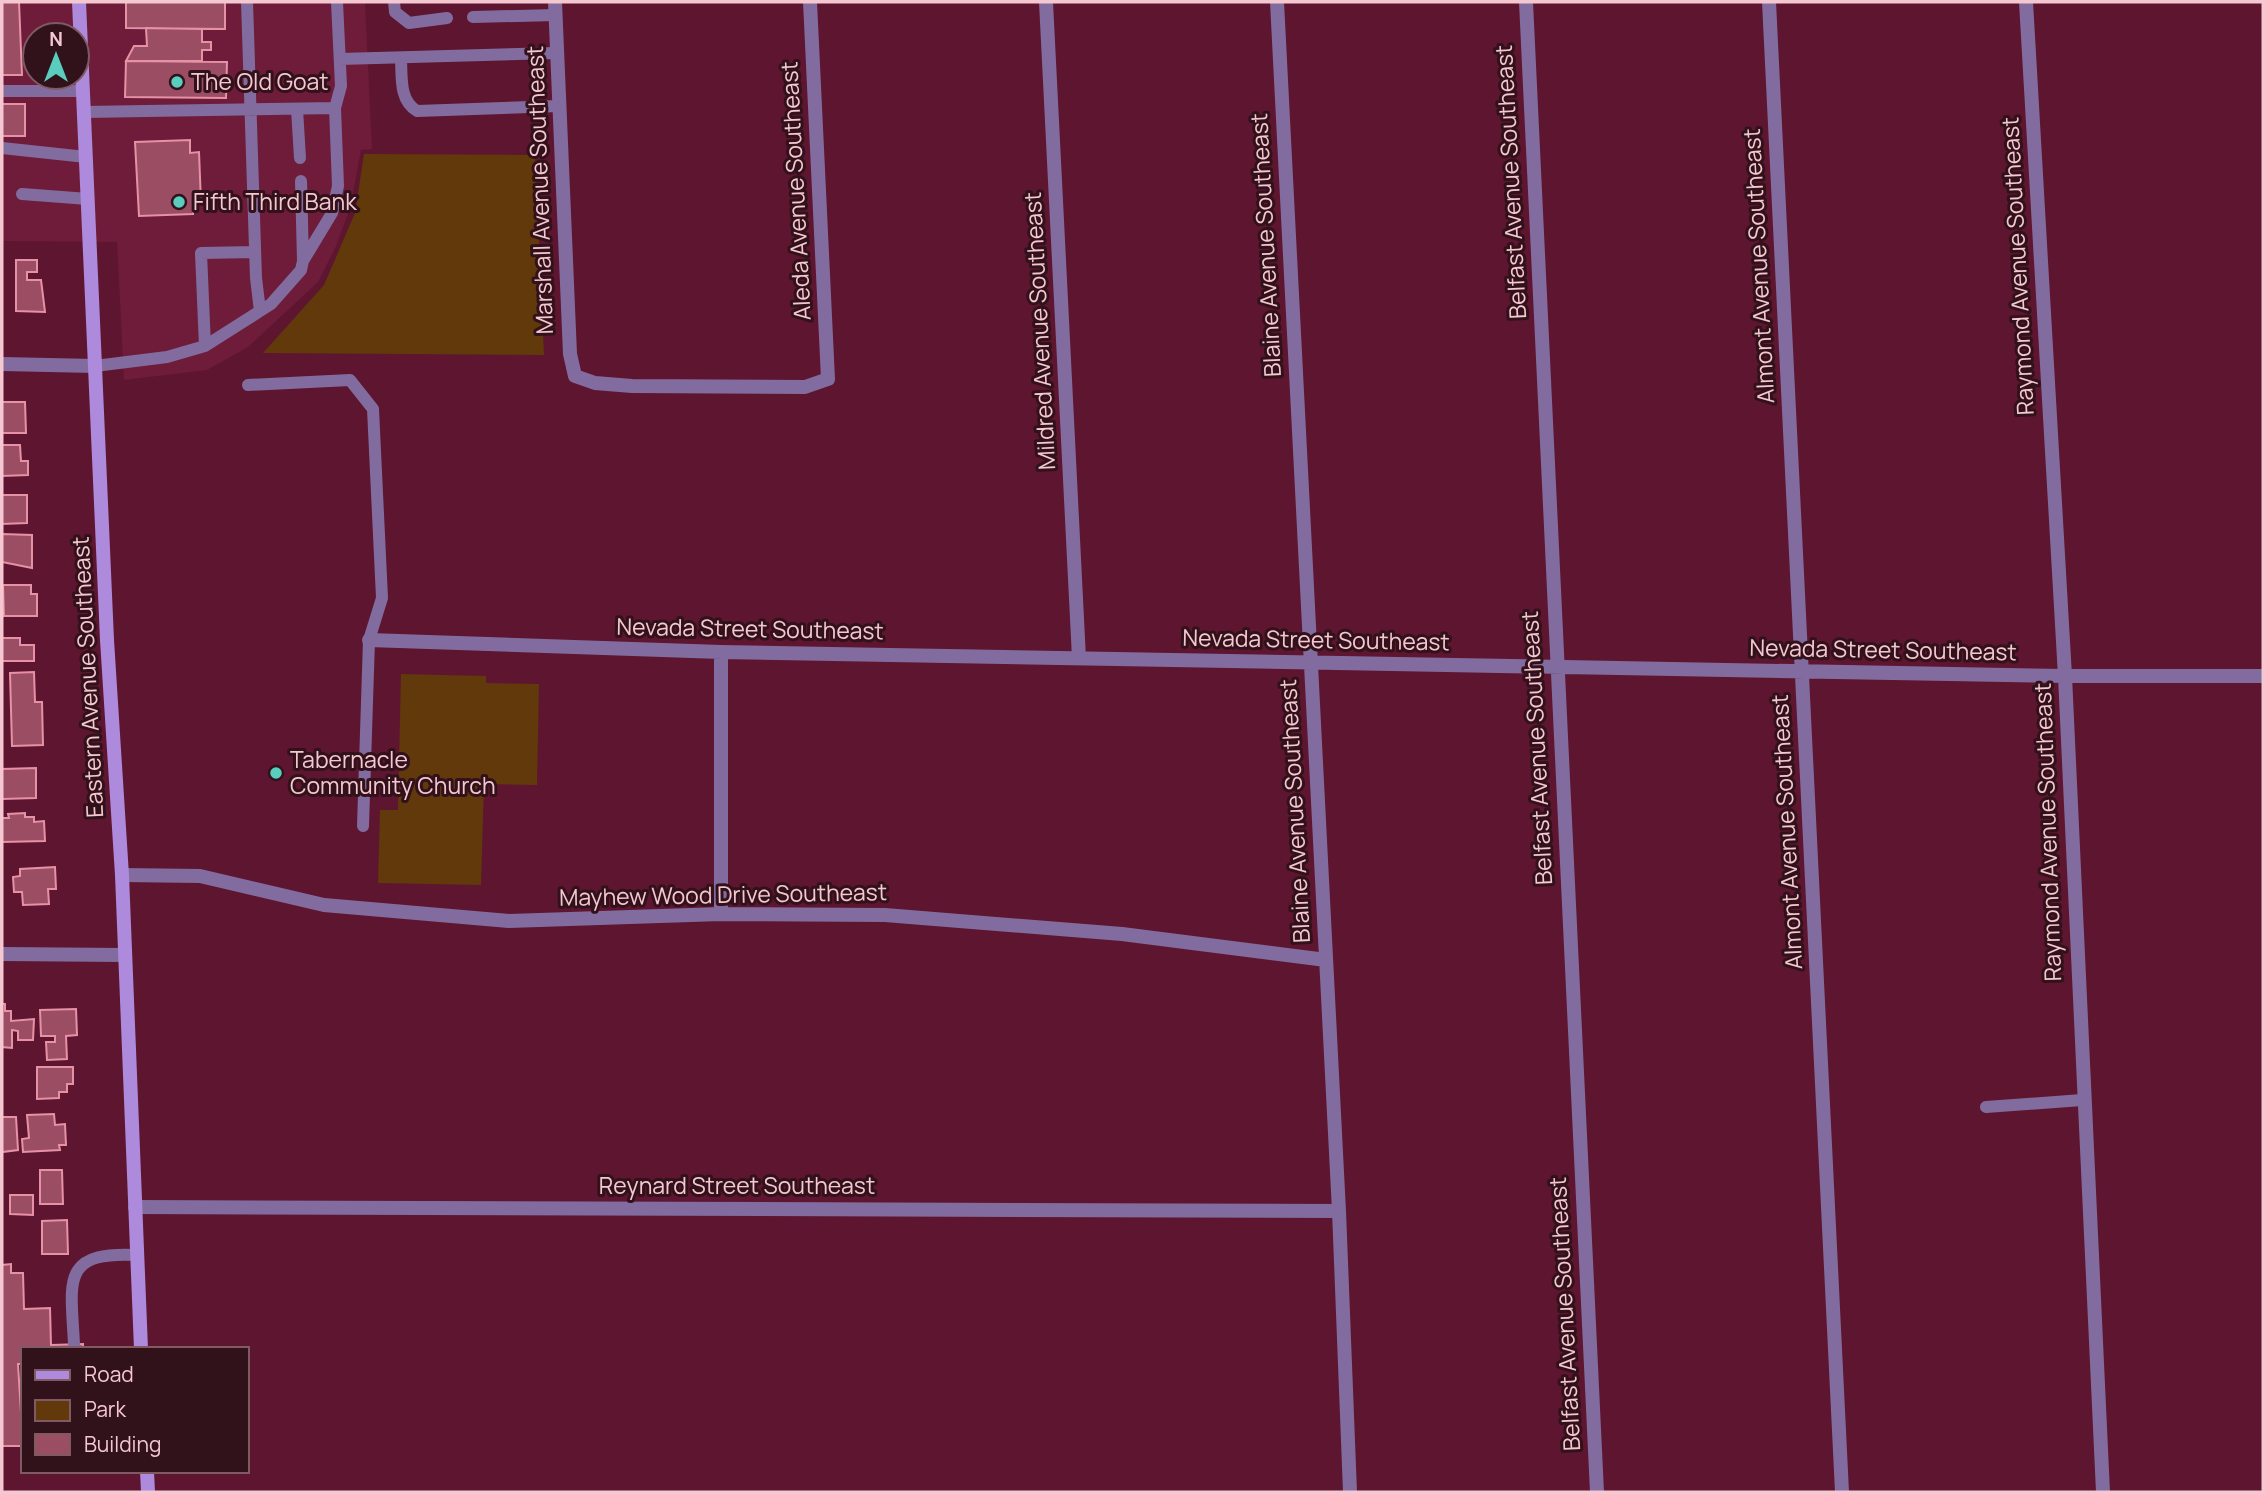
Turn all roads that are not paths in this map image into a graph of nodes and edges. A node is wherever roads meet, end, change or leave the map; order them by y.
1 (79, 2) edge
2 (247, 2) edge
3 (337, 2) edge
4 (394, 2) edge
5 (810, 2) edge
6 (1046, 2) edge
7 (1277, 2) edge
8 (1526, 2) edge
9 (1769, 2) edge
10 (2026, 2) edge
11 (555, 8) edge
12 (473, 17) dead end
13 (447, 18) dead end
14 (80, 21) edge
15 (557, 53) junction
16 (401, 58) junction
17 (340, 59) junction
18 (2, 90) edge
19 (21, 90) edge
20 (83, 91) edge
21 (559, 106) junction
22 (335, 108) junction
23 (298, 109) junction
24 (250, 110) junction
25 (84, 112) junction
26 (2, 148) edge
27 (86, 157) junction
28 (300, 158) dead end
29 (301, 181) dead end
30 (22, 194) dead end
31 (88, 199) junction
32 (256, 252) junction
33 (303, 261) junction
34 (260, 311) junction
35 (205, 346) junction
36 (2, 364) edge
37 (95, 366) junction
38 (575, 376) joint
39 (248, 386) dead end
40 (369, 640) junction
41 (721, 653) junction
42 (1079, 658) junction
43 (1310, 663) junction
44 (1556, 668) junction
45 (1801, 671) junction
46 (2263, 676) edge
47 (2064, 677) junction
48 (363, 826) dead end
49 (122, 875) junction
50 (720, 914) junction
51 (2, 954) edge
52 (123, 955) junction
53 (1326, 960) junction
54 (2082, 1100) junction
55 (1986, 1107) dead end
56 (135, 1207) junction
57 (1339, 1211) junction
58 (137, 1255) junction
59 (74, 1344) dead end
60 (141, 1347) edge
61 (147, 1473) edge
62 (148, 1492) edge
63 (1350, 1492) edge
64 (1597, 1492) edge
65 (1842, 1492) edge
66 (2103, 1492) edge

1 - 14 main road, Eastern Avenue Southeast
2 - 24 lane
3 - 17 lane
4 - 13 lane
5 - 38 street, Aleda Avenue Southeast
6 - 42 street, Mildred Avenue Southeast
7 - 43 street, Blaine Avenue Southeast
8 - 44 street, Belfast Avenue Southeast
9 - 45 street, Almont Avenue Southeast
10 - 47 street, Raymond Avenue Southeast
11 - 12 lane
11 - 15 street, Marshall Avenue Southeast
15 - 16 lane
15 - 21 street, Marshall Avenue Southeast
16 - 17 lane
16 - 21 lane
17 - 22 lane
18 - 19 lane
20 - 25 main road, Eastern Avenue Southeast
21 - 38 street, Marshall Avenue Southeast
22 - 23 lane
22 - 33 lane
23 - 24 lane
23 - 28 lane
24 - 25 lane
24 - 32 lane
25 - 27 main road, Eastern Avenue Southeast
26 - 27 lane
27 - 31 main road, Eastern Avenue Southeast
29 - 33 lane
30 - 31 lane
31 - 37 main road, Eastern Avenue Southeast
32 - 34 lane
32 - 35 lane
33 - 34 lane
34 - 35 lane
35 - 37 lane
36 - 37 street
37 - 49 main road, Eastern Avenue Southeast
39 - 40 lane
40 - 41 street, Nevada Street Southeast
40 - 48 lane
41 - 42 street, Nevada Street Southeast
41 - 50 street
42 - 43 street, Nevada Street Southeast
43 - 44 street, Nevada Street Southeast
43 - 53 street, Blaine Avenue Southeast
44 - 45 street, Nevada Street Southeast
44 - 64 street, Belfast Avenue Southeast
45 - 47 street, Nevada Street Southeast
45 - 65 street, Almont Avenue Southeast
46 - 47 street, Nevada Street Southeast
47 - 54 street, Raymond Avenue Southeast
49 - 50 street, Mayhew Wood Drive Southeast
49 - 52 main road, Eastern Avenue Southeast
50 - 53 street, Mayhew Wood Drive Southeast
51 - 52 street
52 - 56 main road, Eastern Avenue Southeast
53 - 57 street, Blaine Avenue Southeast
54 - 55 lane
54 - 66 street, Raymond Avenue Southeast
56 - 57 street, Reynard Street Southeast
56 - 58 main road, Eastern Avenue Southeast
57 - 63 street, Blaine Avenue Southeast
58 - 59 lane
58 - 60 main road, Eastern Avenue Southeast
61 - 62 main road

